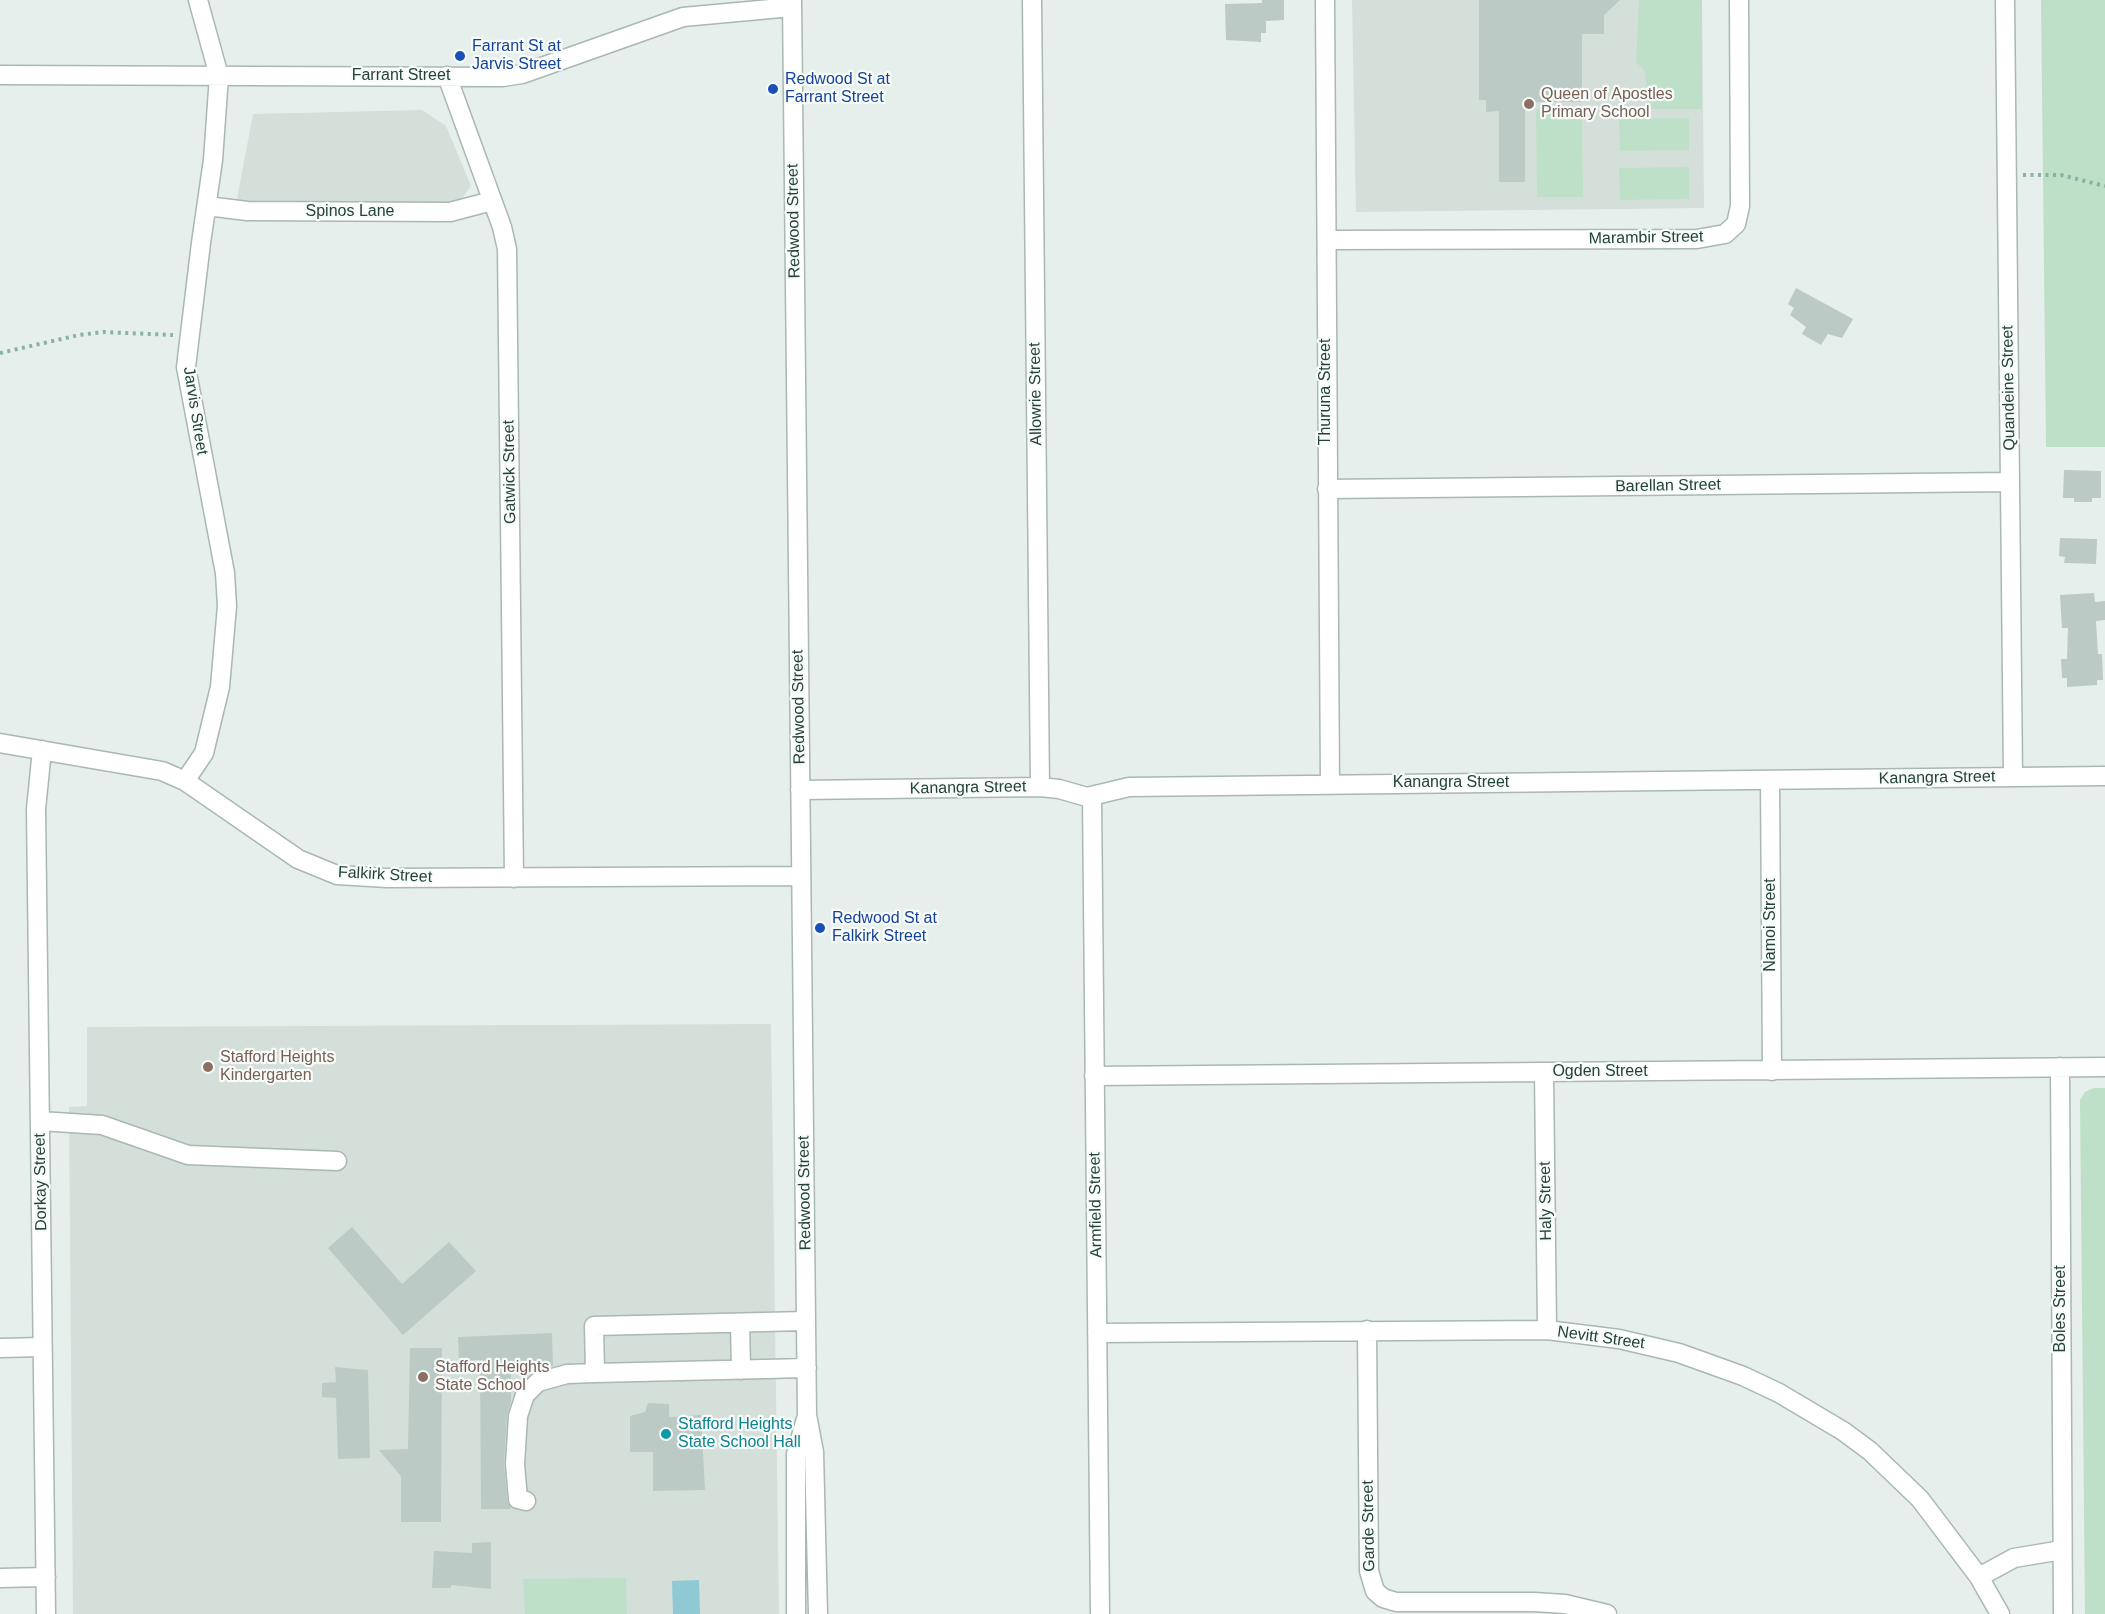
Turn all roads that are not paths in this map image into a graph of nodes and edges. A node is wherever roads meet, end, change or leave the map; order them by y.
1 (198, 0) edge
2 (1032, 0) edge
3 (1325, 0) edge
4 (1739, 0) edge
5 (2005, 0) edge
6 (792, 3) edge
7 (0, 75) edge
8 (219, 76) junction
9 (447, 76) junction
10 (492, 201) junction
11 (207, 206) junction
12 (1327, 240) junction
13 (2010, 482) junction
14 (1327, 489) junction
15 (0, 743) edge
16 (42, 750) junction
17 (2013, 776) junction
18 (2105, 776) edge
19 (1770, 780) junction
20 (185, 781) junction
21 (1330, 784) junction
22 (1040, 787) junction
23 (800, 790) junction
24 (1092, 797) junction
25 (801, 876) junction
26 (514, 878) junction
27 (2060, 1067) junction
28 (2105, 1067) edge
29 (1772, 1071) junction
30 (1544, 1072) junction
31 (1094, 1076) junction
32 (40, 1121) junction
33 (336, 1161) dead end
34 (806, 1321) junction
35 (740, 1323) junction
36 (1367, 1330) junction
37 (1547, 1330) junction
38 (1097, 1333) junction
39 (42, 1347) junction
40 (0, 1348) edge
41 (807, 1368) junction
42 (741, 1370) junction
43 (595, 1373) junction
44 (807, 1415) junction
45 (525, 1501) dead end
46 (2062, 1550) junction
47 (46, 1576) junction
48 (1979, 1577) junction
49 (0, 1578) edge
50 (46, 1614) edge
51 (796, 1614) edge
52 (818, 1614) edge
53 (1100, 1614) edge
54 (1607, 1614) edge
55 (2000, 1614) edge
56 (2063, 1614) edge

1 - 8 street, Jarvis Street
2 - 22 street, Allowrie Street
3 - 12 street, Thuruna Street
4 - 12 street, Marambir Street
5 - 13 street, Quandeine Street
6 - 9 street, Farrant Street
6 - 23 street, Redwood Street
7 - 8 street, Farrant Street
8 - 9 street, Farrant Street
8 - 11 street, Jarvis Street
9 - 10 street, Gatwick Street
10 - 11 street, Spinos Lane
10 - 26 street, Gatwick Street
11 - 20 street, Jarvis Street
12 - 14 street, Thuruna Street
13 - 14 street, Barellan Street
13 - 17 street, Quandeine Street
14 - 21 street, Thuruna Street
15 - 16 street, Falkirk Street
16 - 20 street, Falkirk Street
16 - 32 street, Dorkay Street
17 - 18 street, Kanangra Street
17 - 19 street, Kanangra Street
19 - 21 street, Kanangra Street
19 - 29 street, Namoi Street
20 - 26 street, Falkirk Street
21 - 24 street, Kanangra Street
22 - 23 street, Kanangra Street
22 - 24 street, Kanangra Street
23 - 25 street, Redwood Street
24 - 31 street, Armfield Street
25 - 26 street, Falkirk Street
25 - 34 street, Redwood Street
27 - 28 street, Ogden Street
27 - 29 street, Ogden Street
27 - 46 street, Boles Street
29 - 30 street, Ogden Street
30 - 31 street, Ogden Street
30 - 37 street, Haly Street
31 - 38 street, Armfield Street
32 - 33 street
32 - 39 street, Dorkay Street
34 - 35 street
34 - 41 street, Redwood Street
35 - 42 street
35 - 43 street
36 - 37 street, Nevitt Street
36 - 38 street, Nevitt Street
36 - 54 street, Garde Street
37 - 48 street, Nevitt Street
38 - 53 street, Armfield Street
39 - 40 street
39 - 47 street, Dorkay Street
41 - 42 street
41 - 44 street, Redwood Street
42 - 43 street
43 - 45 street
44 - 51 street, Redwood Street
44 - 52 street, Redwood Street
46 - 48 street
46 - 56 street, Boles Street
47 - 49 street
47 - 50 street, Dorkay Street
48 - 55 street, Nevitt Street

